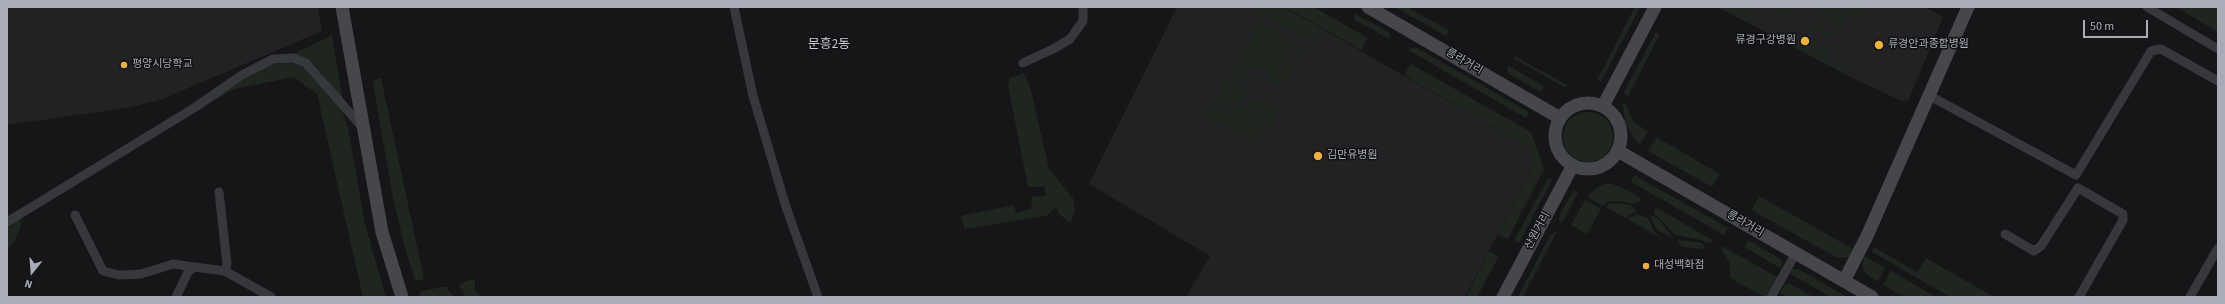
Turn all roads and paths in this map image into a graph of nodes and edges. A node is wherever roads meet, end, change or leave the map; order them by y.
1 (342, 7) edge
2 (734, 7) edge
3 (1083, 7) edge
4 (1368, 7) edge
5 (1655, 7) edge
6 (1968, 7) edge
7 (2147, 7) edge
8 (2218, 49) edge
9 (1023, 63) dead end
10 (2218, 81) edge
11 (1930, 96) junction
12 (1603, 106) junction
13 (1560, 118) junction
14 (363, 128) junction
15 (1618, 151) junction
16 (1573, 165) junction
17 (2076, 174) junction
18 (2078, 188) junction
19 (219, 192) dead end
20 (76, 215) dead end
21 (7, 222) edge
22 (2005, 234) dead end
23 (2218, 248) edge
24 (1796, 253) junction
25 (194, 267) junction
26 (225, 271) junction
27 (1844, 281) junction
28 (176, 297) edge
29 (271, 297) edge
30 (402, 297) edge
31 (818, 297) edge
32 (1503, 297) edge
33 (1771, 297) edge
34 (1872, 297) edge
35 (2079, 297) edge
36 (2190, 297) edge

1 - 14 main road
2 - 31 street
3 - 9 street
4 - 13 main road, 릉라거리
5 - 12 main road
6 - 11 main road
7 - 8 street
10 - 17 street
11 - 17 street
11 - 27 main road
12 - 13 main road
12 - 15 main road
13 - 16 main road
14 - 21 street
14 - 30 main road
15 - 16 main road
15 - 24 main road, 릉라거리
16 - 32 main road, 산원거리
17 - 18 street
18 - 22 street
18 - 35 street
19 - 26 street
20 - 25 street
23 - 36 street
24 - 27 main road, 릉라거리
24 - 33 street
25 - 26 street
25 - 28 street
26 - 29 street
27 - 34 main road, 릉라거리

